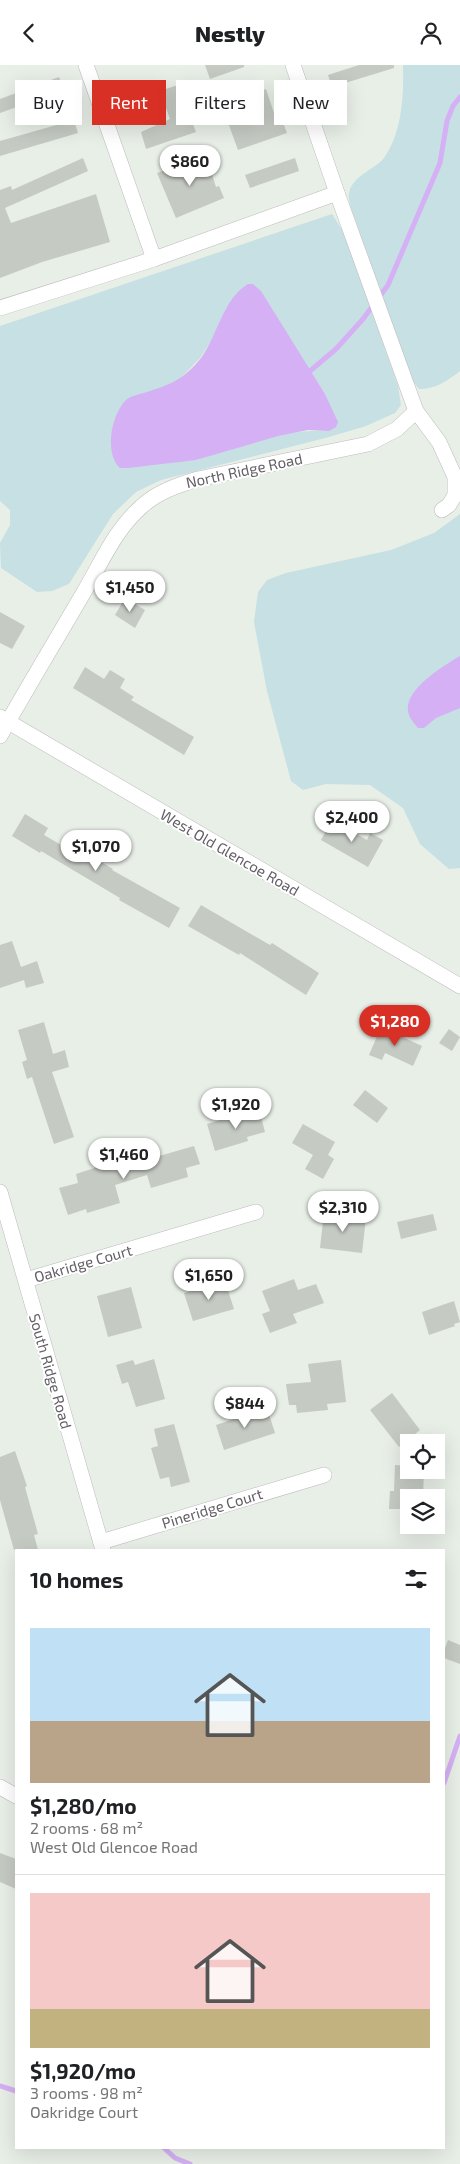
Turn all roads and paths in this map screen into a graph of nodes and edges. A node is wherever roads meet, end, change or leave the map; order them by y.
1 (86, 65) edge
2 (293, 65) edge
3 (337, 193) junction
4 (154, 259) junction
5 (0, 308) edge
6 (416, 411) junction
7 (442, 510) dead end
8 (4, 719) edge
9 (0, 736) edge
10 (460, 986) edge
11 (0, 1192) edge
12 (256, 1212) dead end
13 (26, 1280) junction
14 (324, 1475) dead end
15 (102, 1546) edge
16 (0, 1787) edge
17 (15, 1794) edge

1 - 4 street
2 - 3 street
3 - 4 street
3 - 6 street
4 - 5 street
6 - 7 street
6 - 8 street, North Ridge Road
8 - 9 street
8 - 10 street, West Old Glencoe Road
11 - 13 street, South Ridge Road
12 - 13 street, Oakridge Court
13 - 15 street, South Ridge Road
14 - 15 street, Pineridge Court
16 - 17 street

